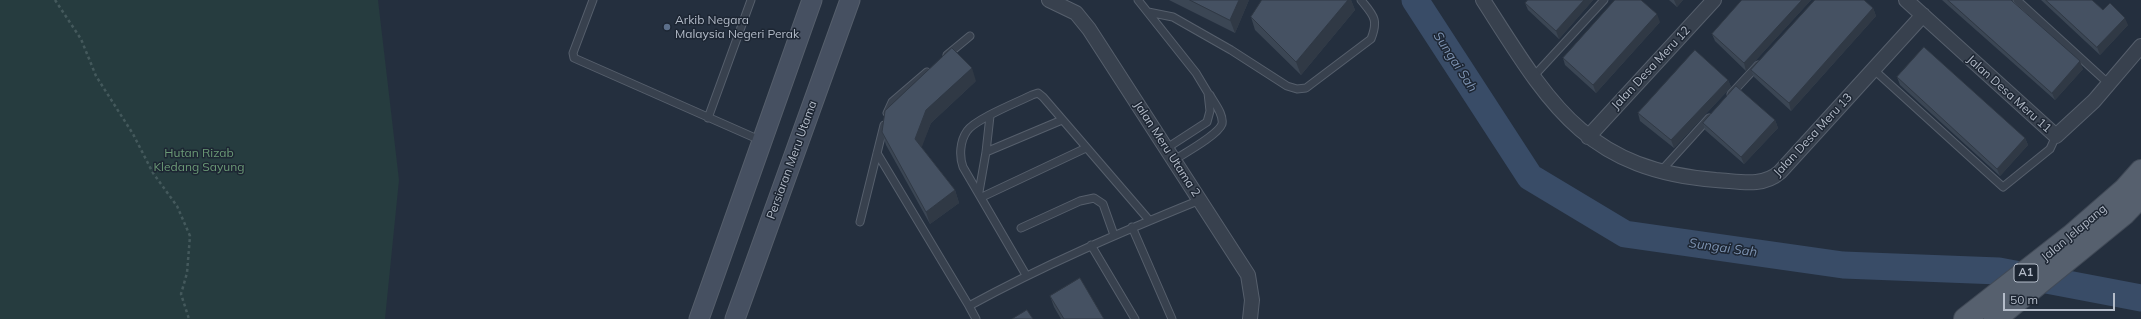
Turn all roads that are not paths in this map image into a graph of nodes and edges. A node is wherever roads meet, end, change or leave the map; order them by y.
1 (593, 0) edge
2 (751, 0) edge
3 (812, 0) edge
4 (850, 0) edge
5 (1049, 0) edge
6 (1138, 0) edge
7 (1360, 0) edge
8 (1604, 0) edge
9 (1714, 0) edge
10 (1906, 0) edge
11 (2017, 0) edge
12 (1489, 3) edge
13 (1148, 12) junction
14 (1923, 15) junction
15 (970, 36) dead end
16 (2141, 46) edge
17 (1765, 57) edge
18 (940, 61) edge
19 (934, 66) edge
20 (1873, 69) junction
21 (1533, 77) junction
22 (2109, 84) junction
23 (1208, 93) junction
24 (1723, 103) edge
25 (1713, 114) edge
26 (990, 116) junction
27 (708, 118) junction
28 (1062, 120) junction
29 (2056, 136) junction
30 (1588, 137) junction
31 (762, 141) junction
32 (1086, 148) junction
33 (986, 152) junction
34 (877, 153) junction
35 (1170, 154) junction
36 (2141, 171) edge
37 (1660, 172) junction
38 (980, 194) junction
39 (2141, 196) edge
40 (1200, 200) junction
41 (1149, 220) junction
42 (860, 222) dead end
43 (1132, 227) junction
44 (1021, 228) dead end
45 (1114, 235) junction
46 (2076, 242) junction
47 (1091, 245) junction
48 (1026, 275) junction
49 (969, 306) junction
50 (1980, 316) edge
51 (699, 319) edge
52 (735, 319) edge
53 (976, 319) edge
54 (1135, 319) edge
55 (1172, 319) edge
56 (1250, 319) edge

1 - 27 lane
2 - 27 lane
3 - 31 main road
4 - 52 main road, Persiaran Meru Utama
5 - 35 street, Jalan Meru Utama 2
6 - 13 lane
7 - 13 lane
8 - 21 lane
9 - 30 street, Jalan Desa Meru 12
10 - 14 street, Jalan Desa Meru 11
11 - 22 lane
12 - 21 street, Jalan Desa Meru 13
13 - 23 lane
14 - 20 street, Jalan Desa Meru 13
14 - 29 street, Jalan Desa Meru 11
15 - 18 lane
16 - 22 street, Jalan Desa Meru 11
17 - 24 lane
19 - 34 lane
20 - 29 lane
20 - 37 street, Jalan Desa Meru 13
21 - 30 street, Jalan Desa Meru 13
22 - 29 street, Jalan Desa Meru 11
23 - 35 lane
23 - 35 lane
25 - 37 lane
26 - 28 lane
26 - 33 lane
26 - 38 lane
27 - 31 lane
28 - 32 lane
28 - 33 lane
30 - 37 street, Jalan Desa Meru 13
31 - 51 main road
32 - 38 lane
32 - 41 lane
33 - 38 lane
34 - 42 lane
34 - 49 lane
35 - 40 street, Jalan Meru Utama 2
36 - 46 main road, Jalan Jelapang / A1
38 - 48 lane
39 - 46 main road, Jalan Jelapang / A1
40 - 41 lane
40 - 56 street, Jalan Meru Utama 2
41 - 43 lane
43 - 45 lane
43 - 55 lane
44 - 45 lane
45 - 47 lane
46 - 50 main road, Jalan Jelapang / A1
47 - 48 lane
47 - 54 lane
48 - 49 lane
49 - 53 lane

